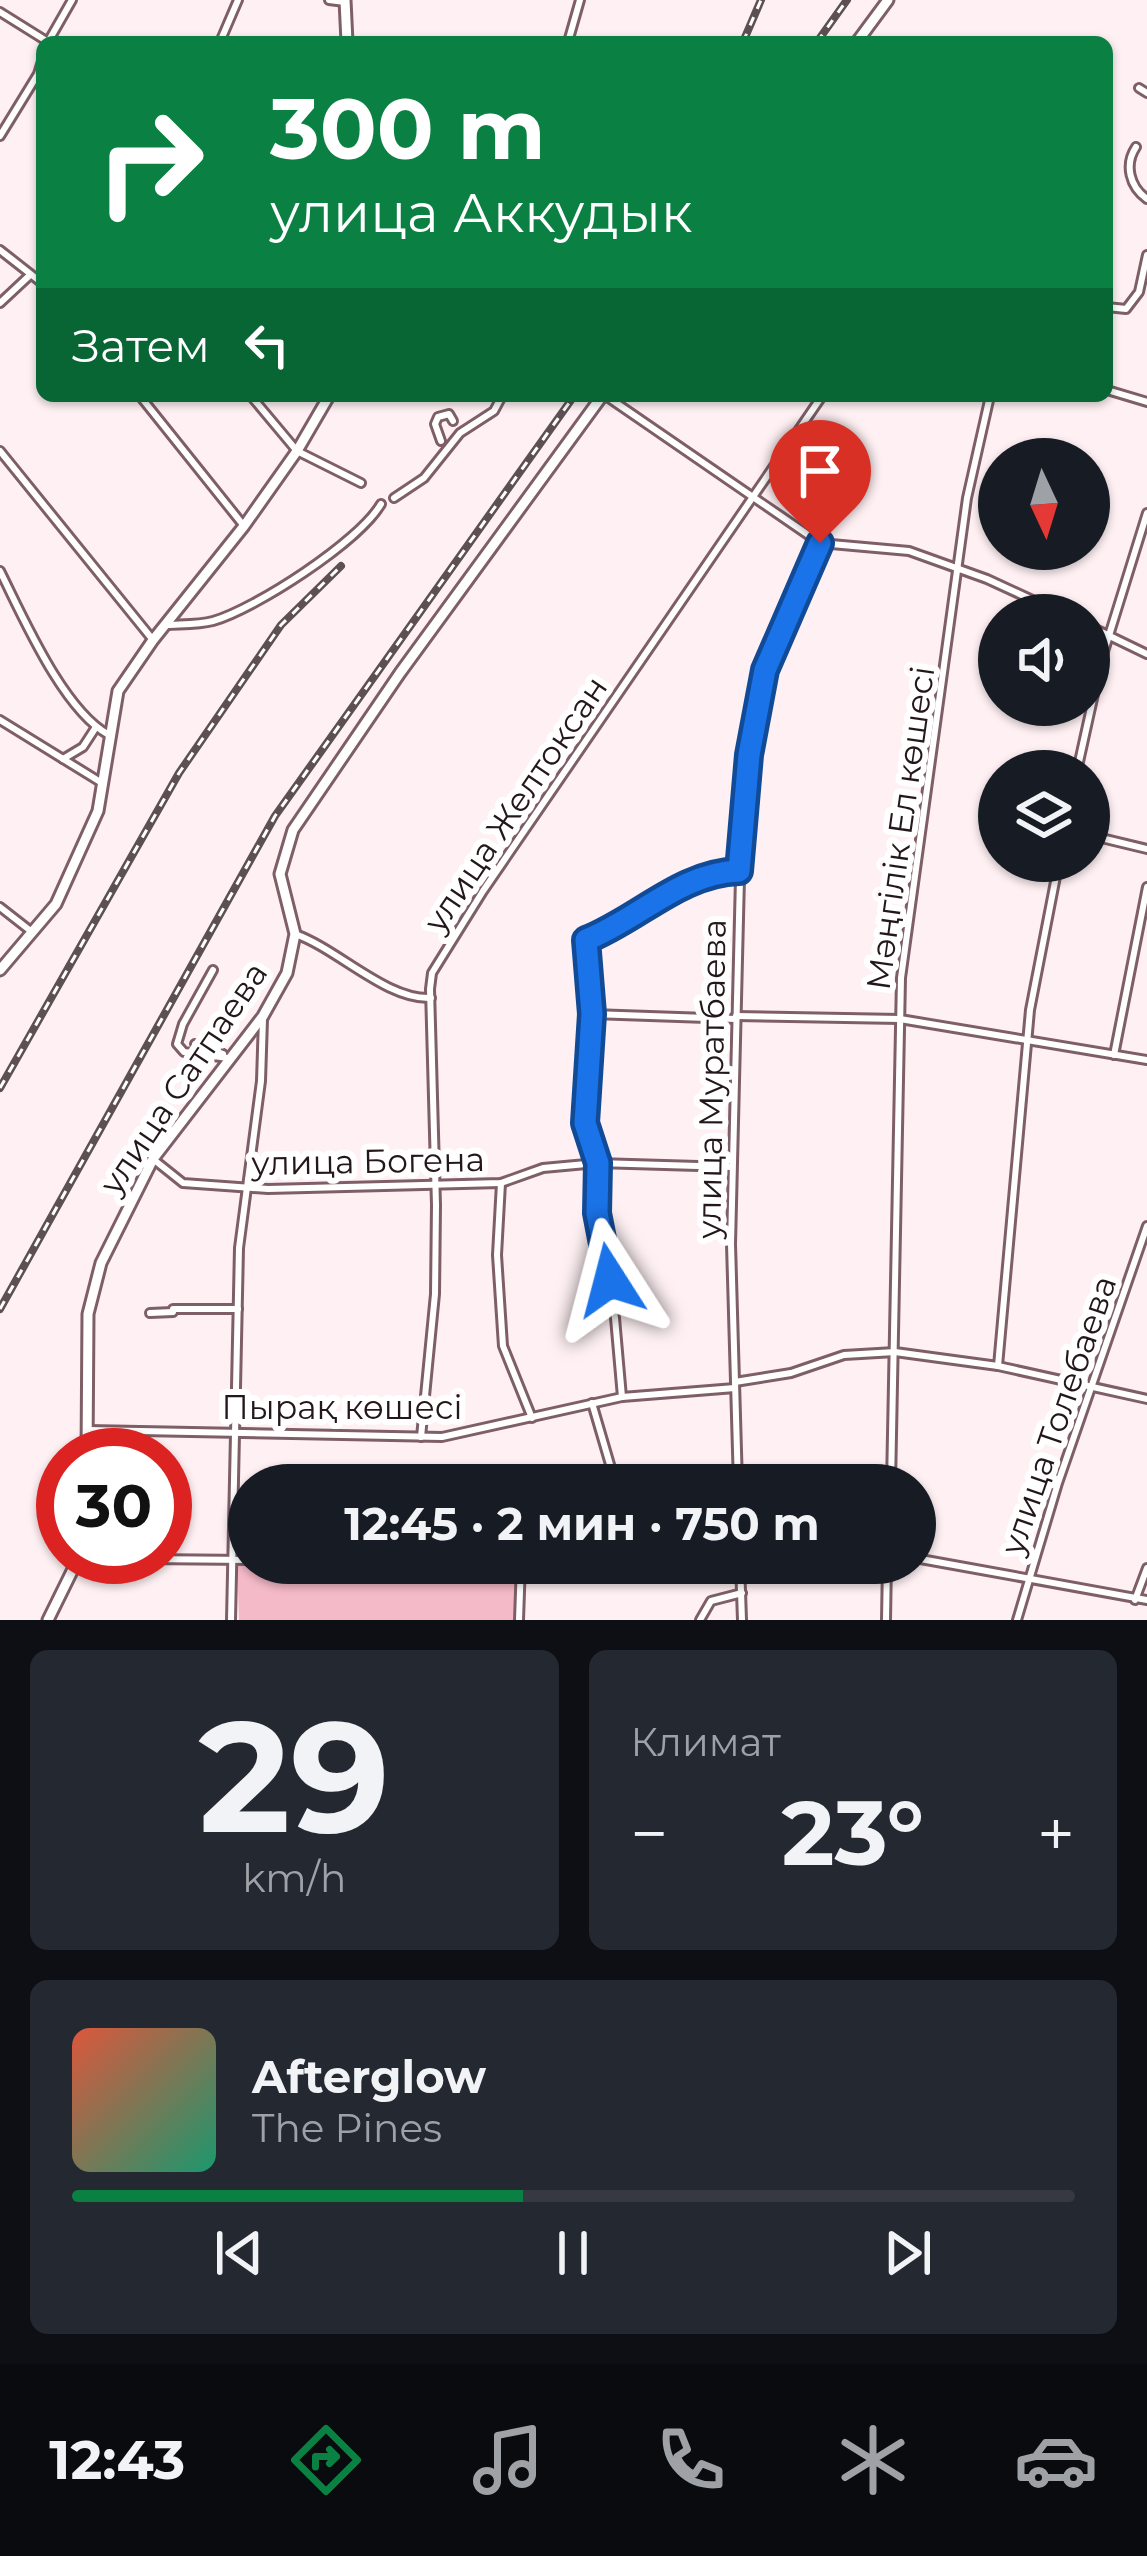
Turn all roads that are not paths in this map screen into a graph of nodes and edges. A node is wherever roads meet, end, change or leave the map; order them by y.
1 (72, 0) edge
2 (238, 0) edge
3 (329, 0) edge
4 (580, 0) edge
5 (888, 0) edge
6 (345, 1) edge
7 (0, 12) edge
8 (38, 36) edge
9 (51, 36) edge
10 (223, 36) edge
11 (345, 36) edge
12 (570, 36) edge
13 (861, 36) edge
14 (36, 77) edge
15 (1139, 88) dead end
16 (1147, 93) edge
17 (0, 136) edge
18 (1136, 147) dead end
19 (1147, 199) edge
20 (0, 250) edge
21 (1147, 255) edge
22 (30, 275) junction
23 (36, 279) edge
24 (0, 302) edge
25 (1113, 308) edge
26 (1113, 392) edge
27 (145, 402) edge
28 (255, 402) edge
29 (326, 402) edge
30 (499, 402) edge
31 (600, 402) edge
32 (613, 402) edge
33 (818, 402) edge
34 (989, 402) edge
35 (1147, 402) edge
36 (453, 421) dead end
37 (441, 441) dead end
38 (0, 451) edge
39 (297, 451) junction
40 (361, 483) dead end
41 (752, 495) junction
42 (394, 498) dead end
43 (381, 504) dead end
44 (1147, 513) edge
45 (244, 526) junction
46 (820, 543) junction
47 (958, 568) junction
48 (0, 571) edge
49 (1017, 594) edge
50 (164, 625) junction
51 (1110, 630) edge
52 (1110, 637) edge
53 (152, 640) junction
54 (1147, 655) edge
55 (1, 722) edge
56 (96, 727) junction
57 (109, 736) junction
58 (63, 759) junction
59 (102, 783) junction
60 (1110, 840) edge
61 (1147, 849) edge
62 (739, 871) junction
63 (1055, 882) edge
64 (1147, 887) edge
65 (0, 907) edge
66 (32, 932) junction
67 (295, 934) junction
68 (0, 970) edge
69 (213, 970) dead end
70 (430, 998) junction
71 (592, 1014) junction
72 (263, 1016) junction
73 (736, 1018) junction
74 (900, 1019) junction
75 (177, 1036) junction
76 (1027, 1040) junction
77 (195, 1044) junction
78 (196, 1054) junction
79 (1114, 1054) junction
80 (232, 1058) junction
81 (1147, 1060) edge
82 (153, 1159) junction
83 (598, 1163) junction
84 (732, 1166) junction
85 (502, 1183) junction
86 (436, 1184) junction
87 (244, 1187) junction
88 (1147, 1226) edge
89 (238, 1309) junction
90 (150, 1313) dead end
91 (896, 1352) junction
92 (998, 1366) junction
93 (735, 1385) junction
94 (1093, 1386) junction
95 (622, 1397) junction
96 (1147, 1399) edge
97 (592, 1403) junction
98 (532, 1418) junction
99 (88, 1428) edge
100 (192, 1431) edge
101 (235, 1432) junction
102 (421, 1437) junction
103 (234, 1464) edge
104 (610, 1464) edge
105 (737, 1464) edge
106 (892, 1464) edge
107 (192, 1558) edge
108 (228, 1558) edge
109 (936, 1562) edge
110 (1147, 1568) edge
111 (1028, 1580) junction
112 (66, 1584) edge
113 (232, 1584) edge
114 (520, 1584) edge
115 (741, 1584) edge
116 (887, 1584) edge
117 (742, 1592) junction
118 (1135, 1600) junction
119 (1147, 1600) edge
120 (48, 1620) edge
121 (231, 1620) edge
122 (519, 1620) edge
123 (700, 1620) edge
124 (742, 1620) edge
125 (886, 1620) edge
126 (1017, 1620) edge

1 - 9 street
2 - 10 street
3 - 6 street
4 - 12 street
5 - 13 street
6 - 11 street
7 - 8 street
14 - 17 street
15 - 16 street
18 - 19 street
20 - 22 street
21 - 25 street
22 - 23 street
22 - 24 street
26 - 35 street
27 - 45 street
28 - 39 street
29 - 39 street
30 - 42 street
31 - 67 street, улица Сатпаева
32 - 41 street
33 - 41 street, улица Желтоксан
34 - 47 street, Мәңгілік Ел көшесі
36 - 37 street
38 - 53 street
39 - 40 street
39 - 45 street
41 - 46 street
41 - 70 street, улица Желтоксан
43 - 50 street
44 - 51 street
45 - 50 street
46 - 47 street
46 - 62 street, улица Муратбаева
47 - 49 street
47 - 74 street, Мәңгілік Ел көшесі
48 - 56 street
50 - 53 street
52 - 54 street
53 - 57 street
55 - 58 street
56 - 57 street
56 - 58 street
57 - 59 street
58 - 59 street
59 - 66 street
60 - 61 street
62 - 71 street
62 - 73 street, улица Муратбаева
63 - 76 street
64 - 79 street
65 - 66 street
66 - 68 street
67 - 70 street
67 - 72 street, улица Сатпаева
69 - 75 street
70 - 86 street, улица Желтоксан
71 - 73 street
71 - 83 street
72 - 80 street, улица Сатпаева
72 - 87 street
73 - 74 street
73 - 84 street, улица Муратбаева
74 - 76 street
74 - 91 street, Мәңгілік Ел көшесі
75 - 77 street
75 - 78 street
76 - 79 street
76 - 92 street
77 - 78 street
77 - 80 street
78 - 80 street
79 - 81 street
80 - 82 street, улица Сатпаева
82 - 87 street, улица Богена
82 - 99 street, улица Сатпаева
83 - 84 street, улица Богена
83 - 85 street, улица Богена
83 - 95 street
84 - 93 street, улица Муратбаева
85 - 86 street, улица Богена
85 - 98 street
86 - 87 street, улица Богена
86 - 102 street, улица Желтоксан
87 - 89 street
88 - 94 street, улица Толебаева
89 - 90 street
89 - 101 street
91 - 92 street, Пырақ көшесі
91 - 93 street, Пырақ көшесі
91 - 106 street, Мәңгілік Ел көшесі
92 - 94 street, Пырақ көшесі
93 - 95 street, Пырақ көшесі
93 - 105 street, улица Муратбаева
94 - 96 street, Пырақ көшесі
94 - 111 street, улица Толебаева
95 - 97 street, Пырақ көшесі
97 - 98 street, Пырақ көшесі
97 - 104 street
98 - 102 street, Пырақ көшесі
100 - 101 street, Пырақ көшесі
101 - 102 street, Пырақ көшесі
101 - 103 street
107 - 108 street
109 - 111 street
110 - 118 street
111 - 118 street
111 - 126 street, улица Толебаева
112 - 120 street
113 - 121 street
114 - 122 street
115 - 117 street
116 - 125 street
117 - 123 street
117 - 124 street
118 - 119 street

